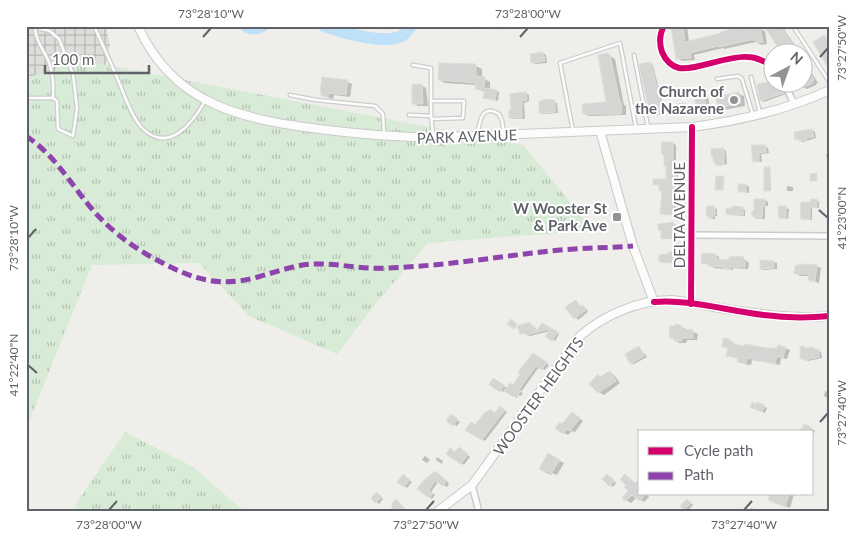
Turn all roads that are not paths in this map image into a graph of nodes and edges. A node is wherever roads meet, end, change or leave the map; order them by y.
1 (28, 26) edge
2 (94, 26) edge
3 (138, 26) edge
4 (664, 26) edge
5 (794, 26) edge
6 (35, 28) junction
7 (634, 55) dead end
8 (764, 61) edge
9 (413, 65) dead end
10 (751, 77) dead end
11 (717, 79) dead end
12 (830, 84) edge
13 (830, 90) edge
14 (789, 92) edge
15 (290, 95) dead end
16 (26, 98) edge
17 (53, 98) junction
18 (205, 101) junction
19 (431, 101) junction
20 (794, 104) junction
21 (408, 115) dead end
22 (757, 116) junction
23 (431, 118) junction
24 (692, 127) junction
25 (636, 129) junction
26 (648, 129) junction
27 (600, 130) junction
28 (573, 132) junction
29 (504, 135) junction
30 (384, 136) junction
31 (477, 136) junction
32 (433, 138) junction
33 (692, 235) junction
34 (830, 236) edge
35 (654, 302) junction
36 (691, 304) junction
37 (830, 316) edge
38 (472, 485) junction
39 (437, 512) edge
40 (479, 512) edge

1 - 6 lane
2 - 18 lane
3 - 18 main road, PARK AVENUE
4 - 8 street
5 - 12 lane
6 - 17 lane
6 - 17 lane
7 - 26 lane
9 - 19 lane
10 - 22 lane
11 - 22 lane
13 - 20 main road, PARK AVENUE
14 - 20 street
15 - 30 lane
16 - 17 lane
18 - 30 main road, PARK AVENUE
19 - 23 lane
19 - 23 lane
20 - 22 main road, PARK AVENUE
21 - 23 lane
22 - 24 main road, PARK AVENUE
23 - 32 lane
24 - 26 main road, PARK AVENUE
24 - 33 street, DELTA AVENUE
25 - 26 main road, PARK AVENUE
25 - 27 main road, PARK AVENUE
25 - 28 lane
27 - 28 main road, PARK AVENUE
27 - 35 main road
28 - 29 main road, PARK AVENUE
29 - 31 main road, PARK AVENUE
29 - 31 lane
30 - 32 main road, PARK AVENUE
31 - 32 main road, PARK AVENUE
33 - 34 street
33 - 36 street, DELTA AVENUE
35 - 36 main road, WOOSTER HEIGHTS
35 - 38 main road, WOOSTER HEIGHTS
36 - 37 main road, WOOSTER HEIGHTS
38 - 39 main road, WOOSTER HEIGHTS
38 - 40 street

